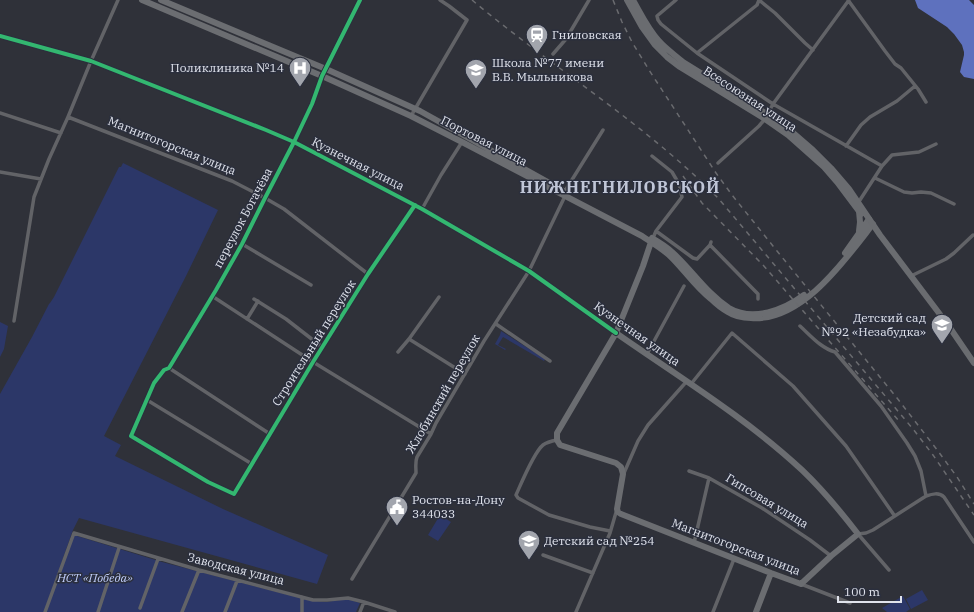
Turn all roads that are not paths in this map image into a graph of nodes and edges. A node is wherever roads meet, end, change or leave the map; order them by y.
1 (118, 0) edge
2 (142, 0) edge
3 (161, 0) edge
4 (360, 0) edge
5 (440, 0) edge
6 (589, 0) edge
7 (627, 0) edge
8 (633, 0) edge
9 (676, 0) edge
10 (849, 0) edge
11 (0, 36) edge
12 (813, 50) junction
13 (553, 54) dead end
14 (696, 54) junction
15 (91, 61) junction
16 (326, 68) junction
17 (322, 76) junction
18 (915, 86) junction
19 (926, 102) dead end
20 (773, 104) junction
21 (415, 109) junction
22 (0, 113) edge
23 (411, 116) junction
24 (766, 116) junction
25 (68, 117) junction
26 (603, 130) dead end
27 (61, 133) junction
28 (294, 142) junction
29 (462, 142) junction
30 (936, 144) dead end
31 (846, 146) junction
32 (652, 156) dead end
33 (718, 163) dead end
34 (882, 166) junction
35 (0, 172) edge
36 (875, 178) junction
37 (41, 179) junction
38 (566, 193) junction
39 (266, 198) junction
40 (858, 203) junction
41 (954, 204) dead end
42 (415, 205) junction
43 (422, 209) junction
44 (859, 211) junction
45 (870, 223) junction
46 (656, 232) junction
47 (880, 235) junction
48 (973, 235) edge
49 (860, 237) junction
50 (652, 240) junction
51 (242, 244) junction
52 (529, 271) junction
53 (368, 274) junction
54 (911, 276) junction
55 (311, 285) dead end
56 (684, 286) dead end
57 (212, 296) junction
58 (439, 297) dead end
59 (758, 299) dead end
60 (248, 319) junction
61 (14, 321) dead end
62 (496, 324) junction
63 (800, 326) dead end
64 (616, 333) junction
65 (409, 339) junction
66 (322, 347) junction
67 (398, 352) dead end
68 (647, 354) junction
69 (550, 361) dead end
70 (313, 362) junction
71 (974, 363) edge
72 (169, 368) junction
73 (465, 374) junction
74 (689, 383) junction
75 (147, 400) junction
76 (270, 434) junction
77 (431, 434) junction
78 (557, 440) junction
79 (252, 464) junction
80 (689, 471) dead end
81 (624, 474) junction
82 (709, 478) junction
83 (234, 494) joint
84 (926, 496) junction
85 (617, 509) junction
86 (894, 516) junction
87 (610, 531) junction
88 (858, 534) junction
89 (974, 542) edge
90 (694, 543) junction
91 (119, 548) junction
92 (543, 556) dead end
93 (831, 556) junction
94 (734, 558) junction
95 (158, 559) junction
96 (199, 570) junction
97 (889, 570) dead end
98 (592, 573) junction
99 (771, 573) junction
100 (352, 579) dead end
101 (237, 581) junction
102 (801, 584) junction
103 (302, 596) junction
104 (364, 602) junction
105 (850, 603) dead end
106 (140, 608) dead end
107 (44, 612) edge
108 (98, 612) edge
109 (182, 612) edge
110 (225, 612) edge
111 (302, 612) edge
112 (360, 612) edge
113 (394, 612) edge
114 (576, 612) edge
115 (713, 612) edge
116 (756, 612) edge

1 - 15 street
2 - 17 main road, Портовая улица
3 - 16 main road, Портовая улица
4 - 16 street, переулок Богачёва
5 - 21 street
6 - 13 street
7 - 24 highway, Всесоюзная улица
8 - 24 highway, Всесоюзная улица
9 - 14 street
10 - 12 street
10 - 18 street
11 - 15 street, Кузнечная улица
12 - 14 street
12 - 20 street
14 - 20 street
15 - 25 street
15 - 28 street, Кузнечная улица
16 - 17 street, переулок Богачёва
16 - 21 main road, Портовая улица
17 - 23 main road, Портовая улица
17 - 28 street, переулок Богачёва
18 - 19 street
18 - 31 street
20 - 24 street
20 - 31 street
21 - 23 street
21 - 38 main road, Портовая улица
22 - 27 street
23 - 29 main road, Портовая улица
24 - 33 street
24 - 40 highway, Всесоюзная улица
24 - 44 highway, Всесоюзная улица
25 - 27 street
25 - 39 street, Магнитогорская улица
26 - 38 street, Жлобинский переулок
27 - 37 street
28 - 39 street, переулок Богачёва
28 - 42 street, Кузнечная улица
29 - 38 main road, Портовая улица
29 - 43 street
30 - 34 street
31 - 34 street
32 - 46 street
34 - 36 street
35 - 37 street
36 - 40 street
36 - 41 street
37 - 61 street
38 - 50 main road, Портовая улица
38 - 52 street, Жлобинский переулок
39 - 51 street, переулок Богачёва
39 - 53 street, Магнитогорская улица
40 - 45 highway, Всесоюзная улица
42 - 43 street, Кузнечная улица
42 - 53 street, Строительный переулок
43 - 52 street, Кузнечная улица
44 - 45 highway, Всесоюзная улица
44 - 49 main road
45 - 47 highway, Всесоюзная улица
45 - 49 main road, Портовая улица
46 - 50 street
46 - 59 street
47 - 49 main road
47 - 54 highway, Всесоюзная улица
48 - 54 street
49 - 50 main road, Портовая улица
50 - 64 main road
51 - 55 street
51 - 57 street, переулок Богачёва
52 - 62 street, Жлобинский переулок
52 - 64 street, Кузнечная улица
53 - 66 street, Строительный переулок
54 - 71 highway, Всесоюзная улица
56 - 68 street
57 - 60 street
57 - 72 street, переулок Богачёва
58 - 65 street
60 - 66 street
60 - 70 street
62 - 69 street
62 - 73 street, Жлобинский переулок
63 - 84 street
64 - 68 main road, Кузнечная улица
64 - 78 main road
65 - 67 street
65 - 73 street
66 - 70 street, Строительный переулок
68 - 74 main road, Кузнечная улица
70 - 76 street, Строительный переулок
70 - 77 street
72 - 75 street, переулок Богачёва
72 - 76 street
73 - 77 street, Жлобинский переулок
74 - 81 street
74 - 86 street
74 - 88 main road, Кузнечная улица
75 - 79 street
75 - 83 street, переулок Богачёва
76 - 79 street, Строительный переулок
77 - 100 street, Жлобинский переулок
78 - 81 main road
78 - 87 street
79 - 83 street, Строительный переулок
80 - 82 street, Гипсовая улица
81 - 85 main road
82 - 90 street
82 - 93 street, Гипсовая улица
84 - 86 street
84 - 89 street
85 - 87 street
85 - 90 main road, Магнитогорская улица
86 - 88 street
87 - 98 street
88 - 93 main road
88 - 97 street, Кузнечная улица
90 - 94 main road, Магнитогорская улица
91 - 95 street, Заводская улица
91 - 107 street, Заводская улица
91 - 108 street
92 - 98 street
93 - 102 main road
94 - 99 main road, Магнитогорская улица
94 - 115 street
95 - 96 street, Заводская улица
95 - 106 street
96 - 101 street, Заводская улица
96 - 109 street
98 - 114 street
99 - 102 main road, Магнитогорская улица
99 - 116 main road
101 - 103 street, Заводская улица
101 - 110 street
102 - 105 street, Магнитогорская улица
103 - 104 street, Заводская улица
103 - 111 street
104 - 112 street
104 - 113 street, Заводская улица

